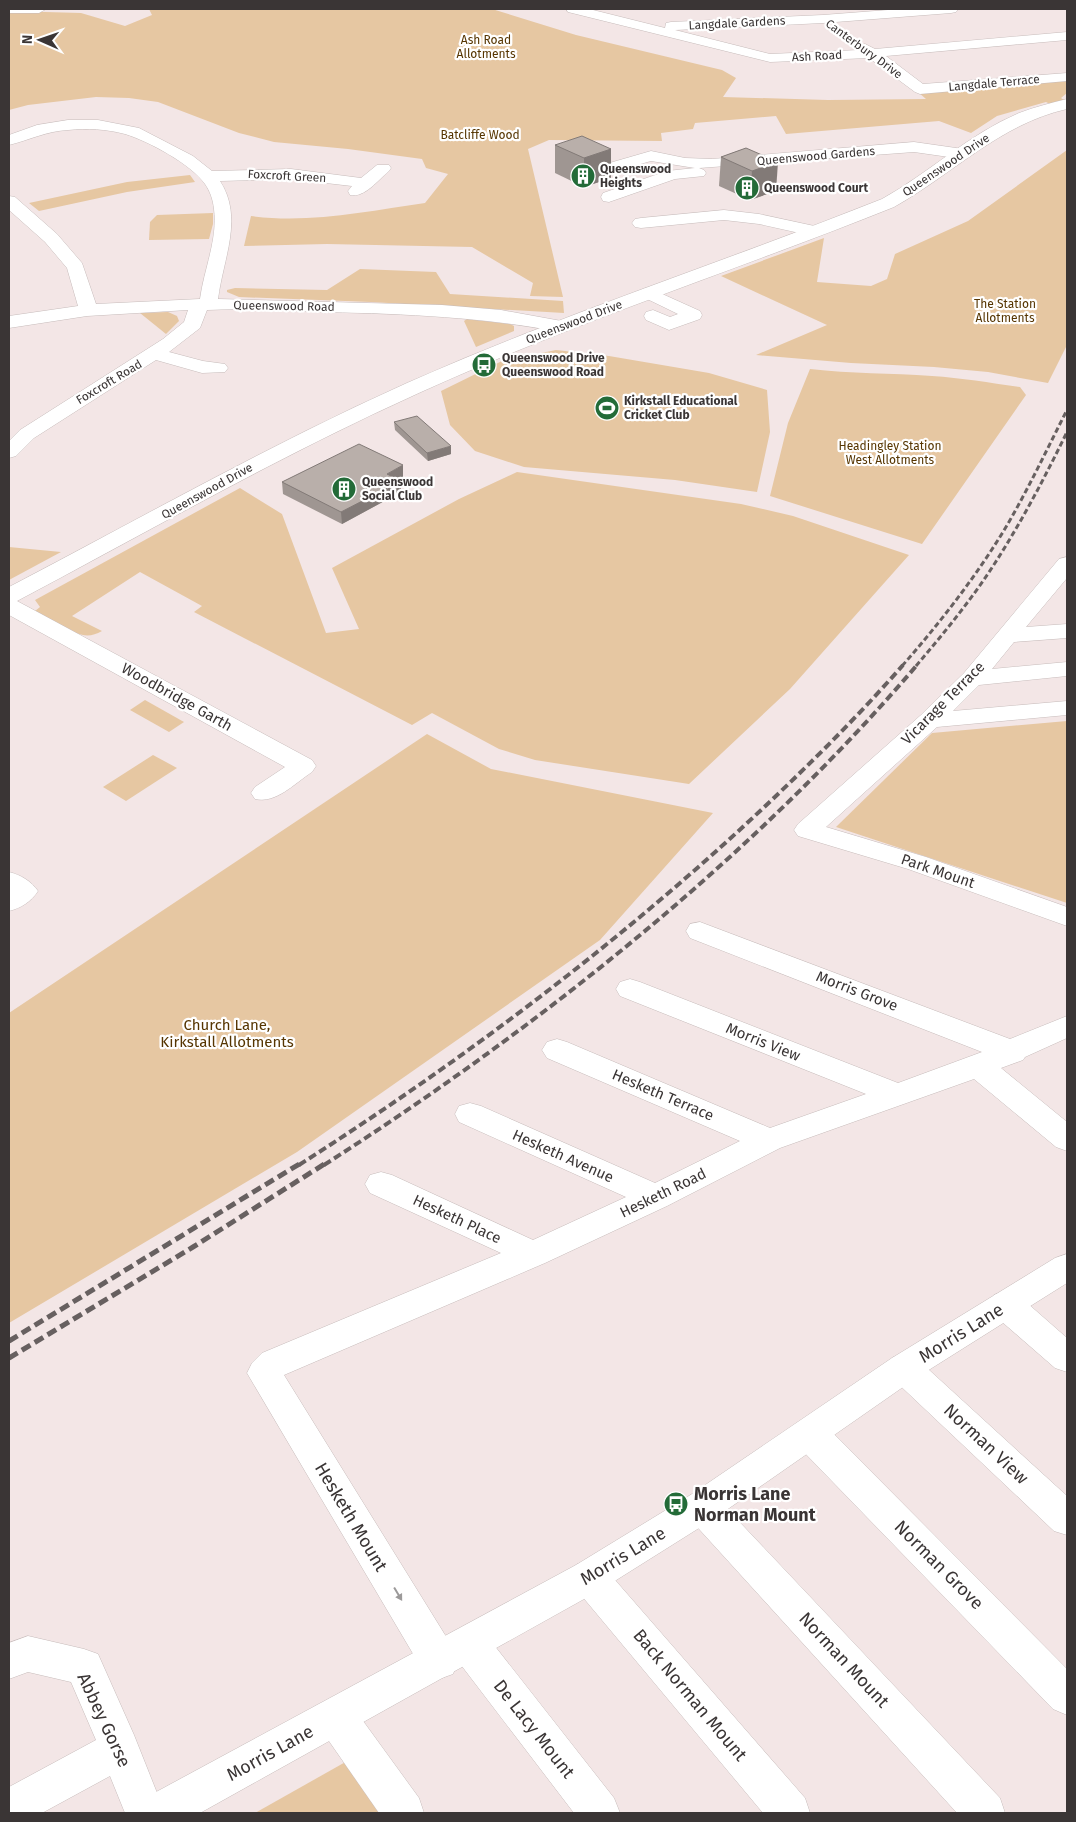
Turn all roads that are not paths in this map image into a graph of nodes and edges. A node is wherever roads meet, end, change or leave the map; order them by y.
1 (9, 9) edge
2 (39, 9) edge
3 (573, 9) edge
4 (808, 9) edge
5 (951, 9) edge
6 (823, 19) junction
7 (643, 27) junction
8 (839, 30) dead end
9 (1067, 36) edge
10 (853, 40) dead end
11 (872, 53) junction
12 (1067, 76) edge
13 (920, 89) joint
14 (1066, 103) edge
15 (9, 140) edge
16 (962, 154) junction
17 (824, 155) junction
18 (722, 164) junction
19 (612, 167) dead end
20 (383, 168) dead end
21 (810, 171) dead end
22 (209, 176) junction
23 (609, 197) edge
24 (9, 201) edge
25 (641, 223) dead end
26 (814, 232) junction
27 (649, 293) junction
28 (204, 305) junction
29 (88, 309) junction
30 (653, 316) dead end
31 (9, 322) edge
32 (560, 326) junction
33 (156, 354) junction
34 (218, 368) dead end
35 (9, 452) edge
36 (1067, 564) edge
37 (9, 596) edge
38 (1067, 596) edge
39 (1038, 598) junction
40 (9, 606) edge
41 (1067, 631) edge
42 (1007, 636) junction
43 (1067, 670) edge
44 (972, 678) junction
45 (1067, 708) edge
46 (930, 720) junction
47 (264, 793) dead end
48 (807, 830) joint
49 (9, 881) edge
50 (9, 902) edge
51 (1067, 917) edge
52 (700, 931) dead end
53 (630, 989) dead end
54 (1067, 1026) edge
55 (556, 1050) dead end
56 (1013, 1052) junction
57 (978, 1066) junction
58 (896, 1094) junction
59 (470, 1114) dead end
60 (1067, 1139) edge
61 (769, 1140) junction
62 (381, 1184) dead end
63 (656, 1197) junction
64 (532, 1254) junction
65 (1067, 1266) edge
66 (1006, 1305) junction
67 (1067, 1358) edge
68 (904, 1368) junction
69 (264, 1373) joint
70 (810, 1434) junction
71 (702, 1507) junction
72 (1067, 1519) edge
73 (590, 1577) junction
74 (454, 1653) junction
75 (9, 1661) edge
76 (1067, 1696) edge
77 (336, 1717) junction
78 (120, 1749) junction
79 (9, 1809) edge
80 (145, 1813) edge
81 (160, 1813) edge
82 (404, 1813) edge
83 (600, 1813) edge
84 (790, 1813) edge
85 (985, 1813) edge

1 - 2 street
3 - 7 street, Ash Road
4 - 6 street, Canterbury Drive
5 - 6 street, Langdale Gardens
6 - 7 street, Langdale Gardens
6 - 8 street, Canterbury Drive
7 - 11 street, Ash Road
9 - 11 street, Ash Road
10 - 11 street, Canterbury Drive
11 - 13 street, Canterbury Drive
12 - 13 street, Langdale Terrace
14 - 16 street, Queenswood Drive
15 - 22 street
16 - 17 street, Queenswood Gardens
16 - 26 street, Queenswood Drive
17 - 18 street, Queenswood Gardens
17 - 21 street
18 - 19 street, Queenswood Gardens
18 - 23 street
20 - 22 street, Foxcroft Green
22 - 28 street, Foxcroft Road
24 - 29 street
25 - 26 street
26 - 27 street, Queenswood Drive
27 - 30 street
27 - 32 street, Queenswood Drive
28 - 29 street, Queenswood Road
28 - 32 street, Queenswood Road
28 - 33 street, Foxcroft Road
29 - 31 street, Queenswood Road
32 - 37 street, Queenswood Drive
33 - 34 street
33 - 35 street, Foxcroft Road
36 - 39 street, Vicarage Terrace
38 - 39 street
39 - 42 street, Vicarage Terrace
40 - 47 street, Woodbridge Garth
41 - 42 street
42 - 44 street, Vicarage Terrace
43 - 44 street
44 - 46 street, Vicarage Terrace
45 - 46 street
46 - 48 street, Vicarage Terrace
48 - 51 street, Park Mount
49 - 50 street
52 - 56 street, Morris Grove
53 - 58 street, Morris View
54 - 56 street, Hesketh Road
55 - 61 street, Hesketh Terrace
56 - 57 street, Hesketh Road
57 - 58 street, Hesketh Road
57 - 60 street
58 - 61 street, Hesketh Road
59 - 63 street, Hesketh Avenue
61 - 63 street, Hesketh Road
62 - 64 street, Hesketh Place
63 - 64 street, Hesketh Road
64 - 69 street, Hesketh Road
65 - 66 street, Morris Lane
66 - 67 street
66 - 68 street, Morris Lane
68 - 70 street, Morris Lane
68 - 72 street, Norman View
69 -> 74 street, Hesketh Mount
70 - 71 street, Morris Lane
70 - 76 street, Norman Grove
71 - 73 street, Morris Lane
71 - 85 street, Norman Mount
73 - 74 street, Morris Lane
73 - 84 street, Back Norman Mount
74 - 77 street, Morris Lane
74 - 83 street, De Lacy Mount
75 - 78 street, Abbey Gorse
77 - 81 street, Morris Lane
77 - 82 street
78 - 79 street
78 - 80 street, Abbey Gorse

